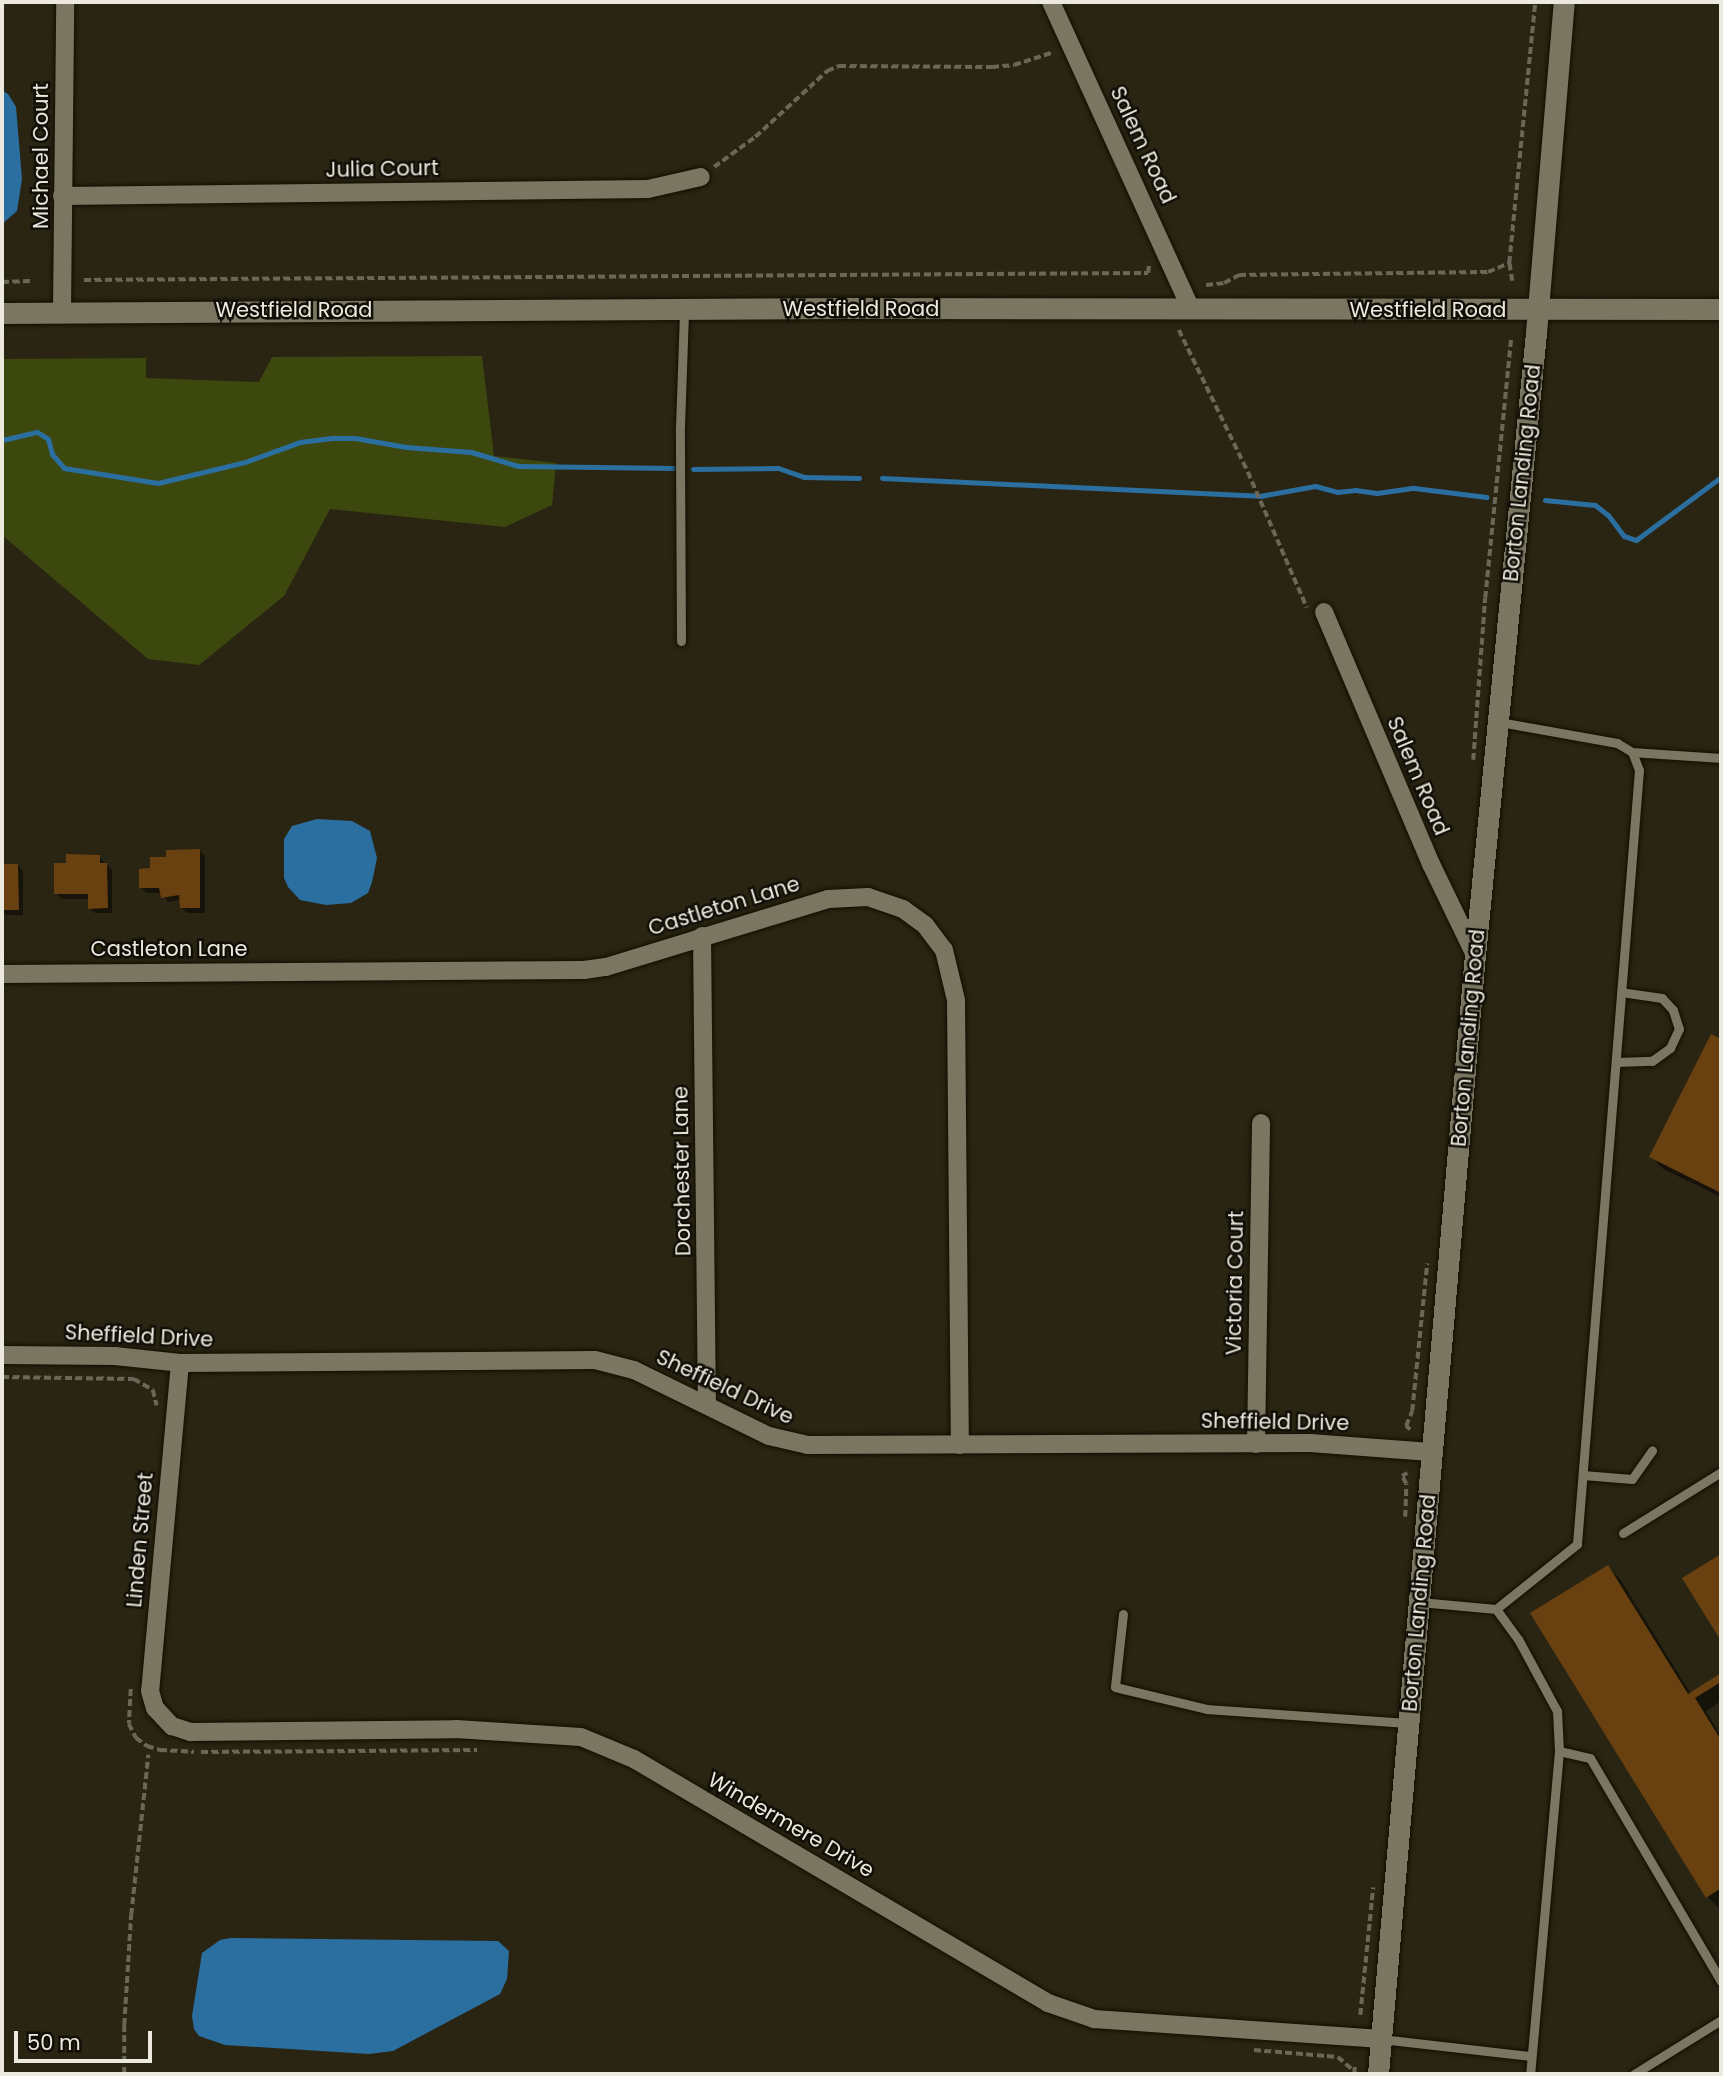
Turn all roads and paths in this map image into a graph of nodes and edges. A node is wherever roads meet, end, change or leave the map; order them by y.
1 (65, 2) edge
2 (1051, 2) edge
3 (1535, 2) edge
4 (1564, 2) edge
5 (1054, 52) dead end
6 (701, 177) joint
7 (62, 196) junction
8 (1509, 263) junction
9 (1148, 273) dead end
10 (84, 280) dead end
11 (30, 281) dead end
12 (1512, 281) dead end
13 (2, 282) edge
14 (1206, 285) dead end
15 (1191, 309) junction
16 (1721, 309) edge
17 (684, 310) junction
18 (62, 311) junction
19 (1538, 311) junction
20 (2, 313) edge
21 (1179, 330) dead end
22 (1511, 339) dead end
23 (1318, 616) joint
24 (681, 641) dead end
25 (1498, 722) junction
26 (1632, 752) junction
27 (1721, 758) edge
28 (1472, 766) dead end
29 (702, 936) junction
30 (1475, 955) junction
31 (2, 974) edge
32 (1621, 992) junction
33 (1616, 1062) junction
34 (1261, 1123) dead end
35 (2, 1355) edge
36 (180, 1363) junction
37 (2, 1377) edge
38 (707, 1405) junction
39 (156, 1412) dead end
40 (1256, 1444) junction
41 (960, 1445) junction
42 (1652, 1450) dead end
43 (1432, 1452) junction
44 (1721, 1472) edge
45 (1583, 1475) junction
46 (1623, 1533) dead end
47 (1418, 1602) junction
48 (1496, 1609) junction
49 (1123, 1614) dead end
50 (132, 1677) dead end
51 (162, 1719) joint
52 (1409, 1723) junction
53 (479, 1750) dead end
54 (1559, 1751) junction
55 (148, 1755) dead end
56 (1721, 1981) edge
57 (1721, 2020) edge
58 (1381, 2039) junction
59 (1247, 2049) dead end
60 (1531, 2056) junction
61 (1355, 2063) dead end
62 (1354, 2073) edge
63 (124, 2074) edge
64 (1378, 2074) edge
65 (1530, 2074) edge
66 (1634, 2074) edge

1 - 7 street, Michael Court
2 - 15 street, Salem Road
3 - 8 path
4 - 19 street, Borton Landing Road
5 - 6 path
6 - 7 street, Julia Court
7 - 18 street, Michael Court
8 - 12 path
8 - 14 path
9 - 10 path
11 - 13 path
15 - 17 street, Westfield Road
15 - 19 street, Westfield Road
16 - 19 street, Westfield Road
17 - 18 street, Westfield Road
17 - 24 lane
18 - 20 street, Westfield Road
19 - 25 street, Borton Landing Road
21 - 23 path
22 - 28 path
23 - 30 street, Salem Road
25 - 26 lane
25 - 30 street, Borton Landing Road
26 - 27 lane
26 - 32 lane
29 - 31 street, Castleton Lane
29 - 38 street, Dorchester Lane
29 - 41 street, Castleton Lane
30 - 43 street, Borton Landing Road
32 - 33 lane
32 - 33 lane
33 - 45 lane
34 - 40 street, Victoria Court
35 - 36 street, Sheffield Drive
36 - 38 street, Sheffield Drive
36 - 51 street, Linden Street
37 - 39 path
38 - 41 street, Sheffield Drive
40 - 41 street, Sheffield Drive
40 - 43 street, Sheffield Drive
42 - 45 lane
43 - 47 street, Borton Landing Road
44 - 46 lane
45 - 48 lane
47 - 48 lane
47 - 52 street, Borton Landing Road
48 - 54 lane
49 - 52 lane
50 - 53 path
51 - 58 street, Windermere Drive
52 - 58 street, Borton Landing Road
54 - 56 lane
54 - 60 lane
55 - 63 path
57 - 66 lane
58 - 60 lane
58 - 64 street, Borton Landing Road
59 - 62 path
60 - 65 lane
61 - 62 path

